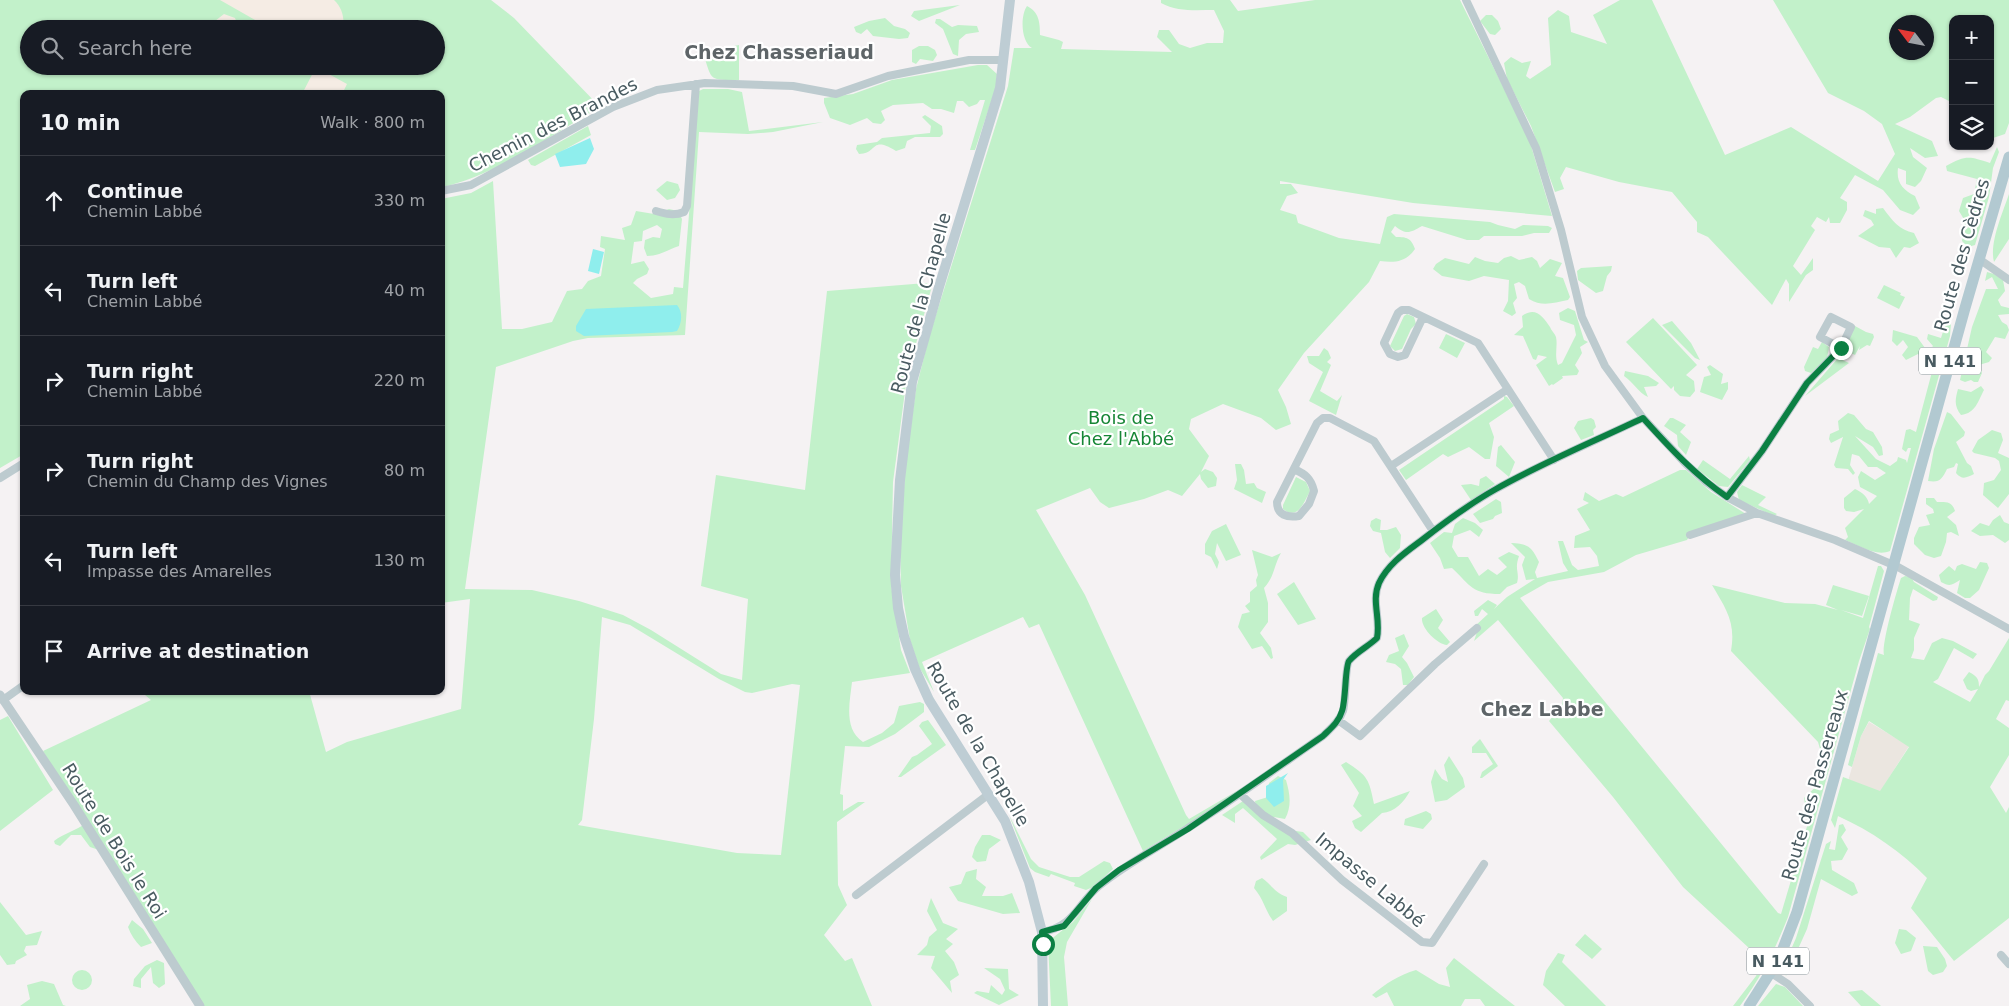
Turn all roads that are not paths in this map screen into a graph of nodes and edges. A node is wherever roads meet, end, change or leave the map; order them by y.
1 (1010, 0) edge
2 (1466, 0) edge
3 (1003, 60) junction
4 (696, 84) junction
5 (2009, 157) edge
6 (445, 190) edge
7 (656, 211) dead end
8 (1979, 258) junction
9 (2009, 280) edge
10 (1423, 317) junction
11 (1841, 348) dead end
12 (1508, 389) junction
13 (1643, 418) junction
14 (1554, 460) junction
15 (20, 465) edge
16 (1391, 466) junction
17 (1294, 469) junction
18 (0, 478) edge
19 (1727, 497) junction
20 (1757, 513) junction
21 (1433, 532) junction
22 (1690, 535) dead end
23 (1894, 565) junction
24 (1477, 628) dead end
25 (2009, 629) edge
26 (20, 687) edge
27 (2, 698) edge
28 (1338, 720) junction
29 (989, 794) junction
30 (1240, 794) junction
31 (1484, 864) dead end
32 (856, 895) dead end
33 (1042, 932) junction
34 (2001, 955) dead end
35 (2009, 964) edge
36 (1771, 973) junction
37 (200, 1006) edge
38 (1044, 1006) edge
39 (1750, 1006) edge
40 (1810, 1006) edge

1 - 3 main road, Route de la Chapelle
2 - 13 street
3 - 4 street, Chemin des Brandes
3 - 29 main road, Route de la Chapelle
4 - 6 street, Chemin des Brandes
4 - 7 street
5 - 8 main road, Route des Cèdres / N 141
8 - 9 street
8 - 23 main road, Route des Cèdres / N 141
10 - 10 street
10 - 12 street
11 - 19 street
12 - 14 street
12 - 16 street
13 - 14 street
13 - 19 street
14 - 21 street
15 - 18 street
16 - 17 street
16 - 21 street
17 - 17 street
19 - 20 street
20 - 22 street
20 - 23 street
21 - 28 street
23 - 25 street
23 - 36 main road, Route des Passereaux / N 141
24 - 28 street
26 - 27 street
27 - 37 street, Route de Bois le Roi
28 - 30 street
29 - 32 street
29 - 33 main road, Route de la Chapelle
30 - 31 street, Impasse Labbé
30 - 33 street
33 - 38 main road, Route de la Chapelle
34 - 35 street
36 - 39 main road, Route des Passereaux / N 141
36 - 40 street

